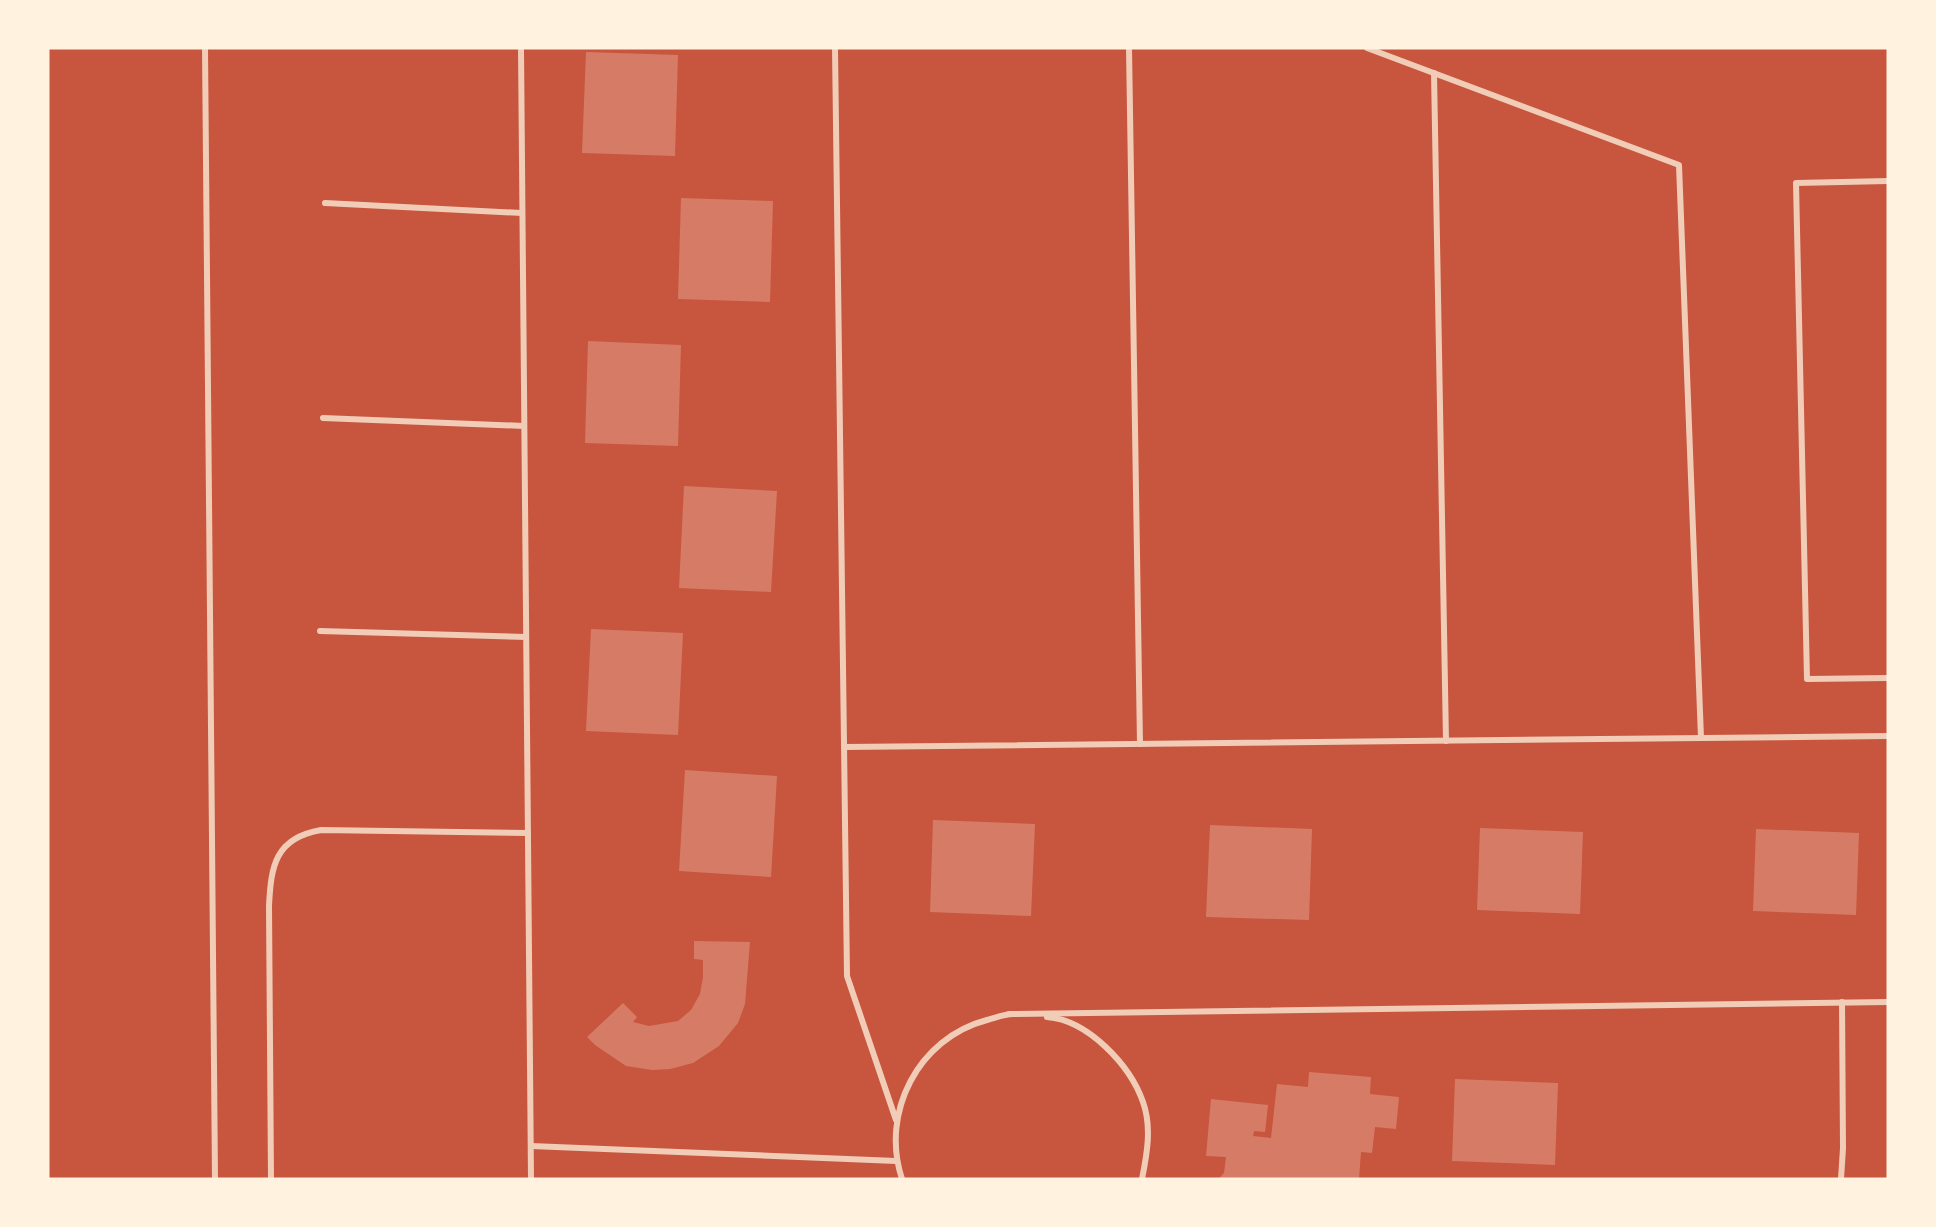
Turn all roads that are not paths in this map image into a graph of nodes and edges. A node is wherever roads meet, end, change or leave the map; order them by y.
1 (205, 48) edge
2 (521, 48) edge
3 (835, 48) edge
4 (1129, 48) edge
5 (1367, 48) edge
6 (1434, 73) junction
7 (1888, 181) edge
8 (325, 203) dead end
9 (522, 213) junction
10 (324, 418) dead end
11 (524, 426) junction
12 (320, 632) dead end
13 (526, 637) junction
14 (1888, 678) edge
15 (1888, 736) edge
16 (1701, 738) junction
17 (1446, 741) junction
18 (1140, 744) junction
19 (844, 747) junction
20 (528, 833) junction
21 (1842, 1002) junction
22 (1888, 1002) edge
23 (1010, 1014) junction
24 (896, 1120) junction
25 (531, 1146) junction
26 (896, 1161) junction
27 (215, 1179) edge
28 (271, 1179) edge
29 (531, 1179) edge
30 (902, 1179) edge
31 (1142, 1179) edge
32 (1841, 1179) edge

1 - 27 street
2 - 9 street
3 - 19 street
4 - 18 street
5 - 6 street
6 - 16 street
6 - 17 street
7 - 14 street
8 - 9 street
9 - 11 street
10 - 11 street
11 - 13 street
12 - 13 street
13 - 20 street
15 - 16 street
16 - 17 street
17 - 18 street
18 - 19 street
19 - 24 street
20 - 25 street
20 - 28 street
21 - 22 street
21 - 23 street
21 - 32 street
23 - 24 street
23 - 31 street
24 - 26 street
25 - 26 street
25 - 29 street
26 - 30 street

